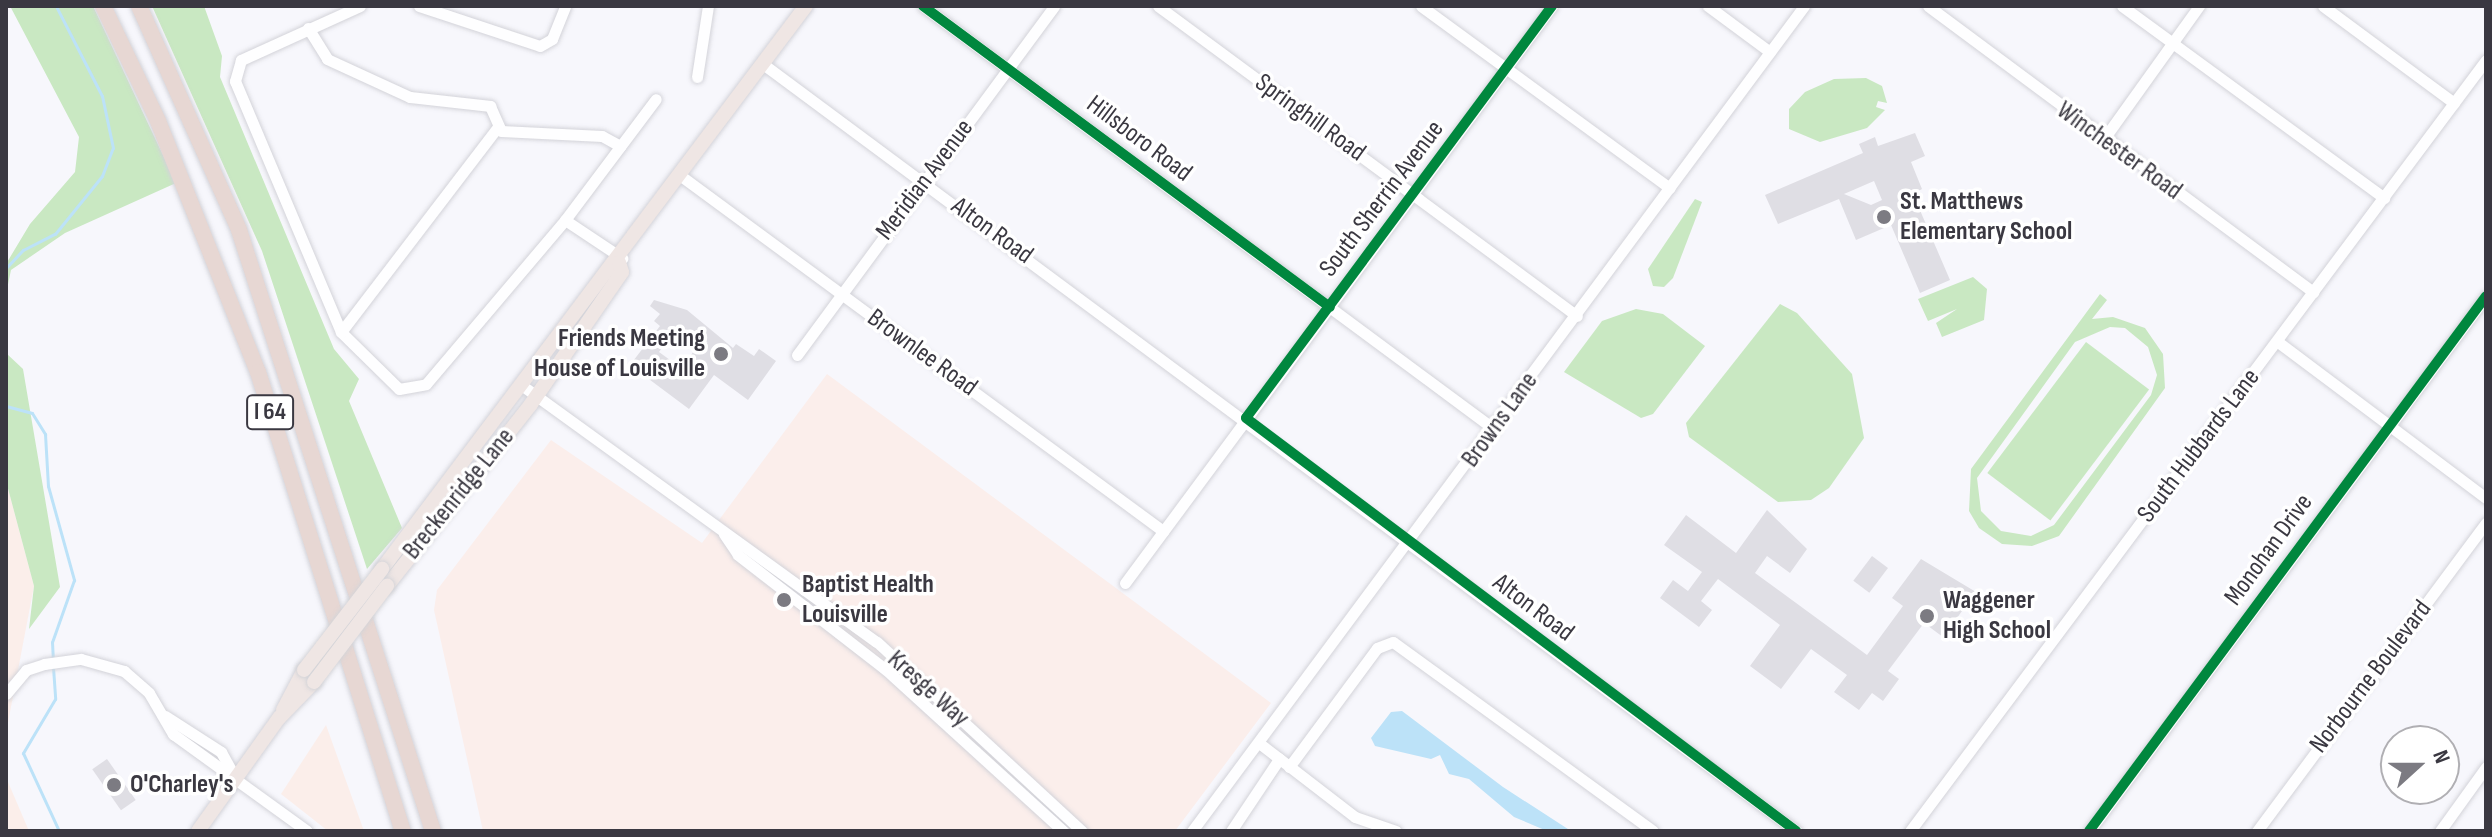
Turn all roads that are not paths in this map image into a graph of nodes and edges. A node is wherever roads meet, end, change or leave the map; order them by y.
1 (103, 6) edge
2 (139, 6) edge
3 (360, 6) edge
4 (419, 6) edge
5 (565, 6) edge
6 (708, 6) edge
7 (806, 6) edge
8 (923, 6) edge
9 (1054, 6) edge
10 (1158, 6) edge
11 (1421, 6) edge
12 (1552, 6) edge
13 (1708, 6) edge
14 (1804, 6) edge
15 (1928, 6) edge
16 (2122, 6) edge
17 (2199, 6) edge
18 (2323, 6) edge
19 (308, 28) junction
20 (2171, 42) junction
21 (1770, 52) junction
22 (2486, 60) edge
23 (763, 64) junction
24 (1505, 69) junction
25 (1007, 70) junction
26 (697, 77) dead end
27 (656, 99) dead end
28 (2454, 103) junction
29 (497, 128) junction
30 (2103, 140) junction
31 (620, 146) junction
32 (681, 176) junction
33 (925, 182) junction
34 (1670, 188) junction
35 (1413, 195) junction
36 (2384, 198) junction
37 (565, 220) junction
38 (620, 260) junction
39 (2313, 292) junction
40 (840, 293) junction
41 (2486, 296) edge
42 (1330, 307) junction
43 (1577, 316) junction
44 (341, 332) junction
45 (2278, 342) junction
46 (797, 355) dead end
47 (520, 384) junction
48 (537, 396) junction
49 (1246, 418) junction
50 (2388, 426) junction
51 (1494, 429) junction
52 (2486, 498) edge
53 (2486, 523) edge
54 (1163, 531) junction
55 (724, 533) junction
56 (1411, 542) junction
57 (1125, 583) dead end
58 (309, 676) junction
59 (6, 694) edge
60 (1259, 743) junction
61 (1284, 763) junction
62 (2486, 767) edge
63 (236, 780) junction
64 (197, 830) edge
65 (307, 831) edge
66 (403, 831) edge
67 (433, 831) edge
68 (1063, 831) edge
69 (1082, 831) edge
70 (1192, 831) edge
71 (1231, 831) edge
72 (1395, 831) edge
73 (1653, 831) edge
74 (1796, 831) edge
75 (1910, 831) edge
76 (2089, 831) edge
77 (2257, 831) edge
78 (2440, 831) edge

1 - 66 highway, I 64
2 - 67 highway, I 64
3 - 19 street
4 - 5 street
6 - 26 street
7 - 23 main road, Breckenridge Lane
8 - 25 street, Hillsboro Road
9 - 25 street, Meridian Avenue
10 - 35 street, Springhill Road
11 - 24 street
12 - 24 street, South Sherrin Avenue
13 - 21 street
14 - 21 street, Browns Lane
15 - 30 street, Winchester Road
16 - 20 street
17 - 20 street
18 - 28 street
19 - 29 street
19 - 44 street
20 - 30 street
20 - 36 street
21 - 34 street, Browns Lane
22 - 28 street, South Hubbards Lane
23 - 32 main road, Breckenridge Lane
23 - 33 street, Alton Road
24 - 34 street
24 - 35 street, South Sherrin Avenue
25 - 33 street, Meridian Avenue
25 - 42 street, Hillsboro Road
27 - 31 street
28 - 36 street, South Hubbards Lane
29 - 31 street
29 - 44 street
30 - 39 street, Winchester Road
31 - 37 street
32 - 38 main road, Breckenridge Lane
32 - 40 street, Brownlee Road
33 - 40 street, Meridian Avenue
33 - 49 street, Alton Road
34 - 43 street, Browns Lane
35 - 42 street, South Sherrin Avenue
35 - 43 street, Springhill Road
36 - 39 street, South Hubbards Lane
37 - 38 street
37 - 44 street
38 - 47 main road, Breckenridge Lane
38 - 48 main road, Breckenridge Lane
39 - 45 street, South Hubbards Lane
40 - 46 street, Meridian Avenue
40 - 54 street, Brownlee Road
41 - 50 street, Monohan Drive
42 - 49 street, South Sherrin Avenue
42 - 51 street, Hillsboro Road
43 - 51 street, Browns Lane
45 - 50 street
45 - 75 street, South Hubbards Lane
47 - 48 street, Kresge Way
47 - 58 main road, Breckenridge Lane, bridge
48 - 55 street, Kresge Way
48 - 58 main road, Breckenridge Lane, bridge
49 - 54 street, South Sherrin Avenue
49 - 56 street, Alton Road
50 - 52 street
50 - 76 street, Monohan Drive
51 - 56 street, Browns Lane
53 - 77 street, Norbourne Boulevard
54 - 57 street, South Sherrin Avenue
55 - 68 street, Kresge Way
55 - 69 street, Kresge Way
56 - 60 street, Browns Lane
56 - 74 street, Alton Road
58 - 63 main road, Breckenridge Lane
59 - 63 street
60 - 61 street
60 - 70 street, Browns Lane
61 - 71 street
61 - 72 street
61 - 73 street
62 - 78 street
63 - 64 main road, Breckenridge Lane
63 - 65 street

